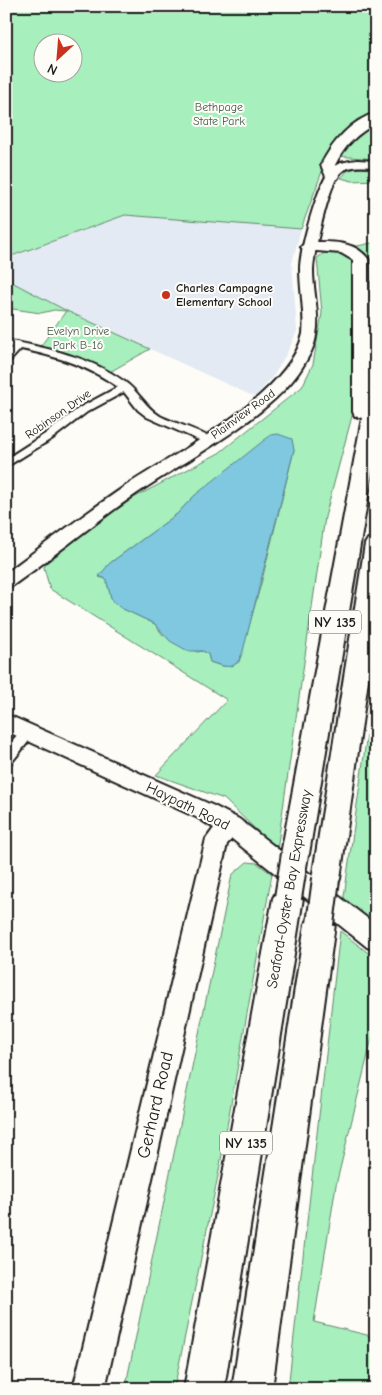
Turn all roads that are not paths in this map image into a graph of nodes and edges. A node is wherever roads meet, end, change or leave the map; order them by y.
1 (376, 117) edge
2 (332, 156) junction
3 (347, 164) junction
4 (376, 164) edge
5 (332, 176) junction
6 (309, 247) junction
7 (6, 343) edge
8 (18, 346) junction
9 (6, 360) edge
10 (125, 387) junction
11 (376, 390) edge
12 (207, 440) junction
13 (364, 461) junction
14 (6, 464) edge
15 (376, 544) edge
16 (6, 582) edge
17 (6, 722) edge
18 (28, 732) junction
19 (6, 759) edge
20 (231, 826) junction
21 (376, 939) edge
22 (89, 1389) edge
23 (204, 1389) edge
24 (252, 1389) edge

1 - 2 highway
2 - 3 highway
2 - 5 highway
3 - 4 main road
3 - 5 main road
5 - 6 main road, Plainview Road
6 - 12 main road, Plainview Road
6 - 13 highway
7 - 8 street
8 - 9 street
8 - 10 street
10 - 12 street
10 - 14 street, Robinson Drive
11 - 13 highway, Seaford-Oyster Bay Expressway / NY 135
12 - 16 main road, Plainview Road
13 - 23 highway, Seaford-Oyster Bay Expressway / NY 135, bridge
15 - 24 highway, NY 135, bridge
17 - 18 main road, Haypath Road
18 - 19 street
18 - 20 main road, Haypath Road
20 - 21 main road, Haypath Road
20 - 22 main road, Gerhard Road

